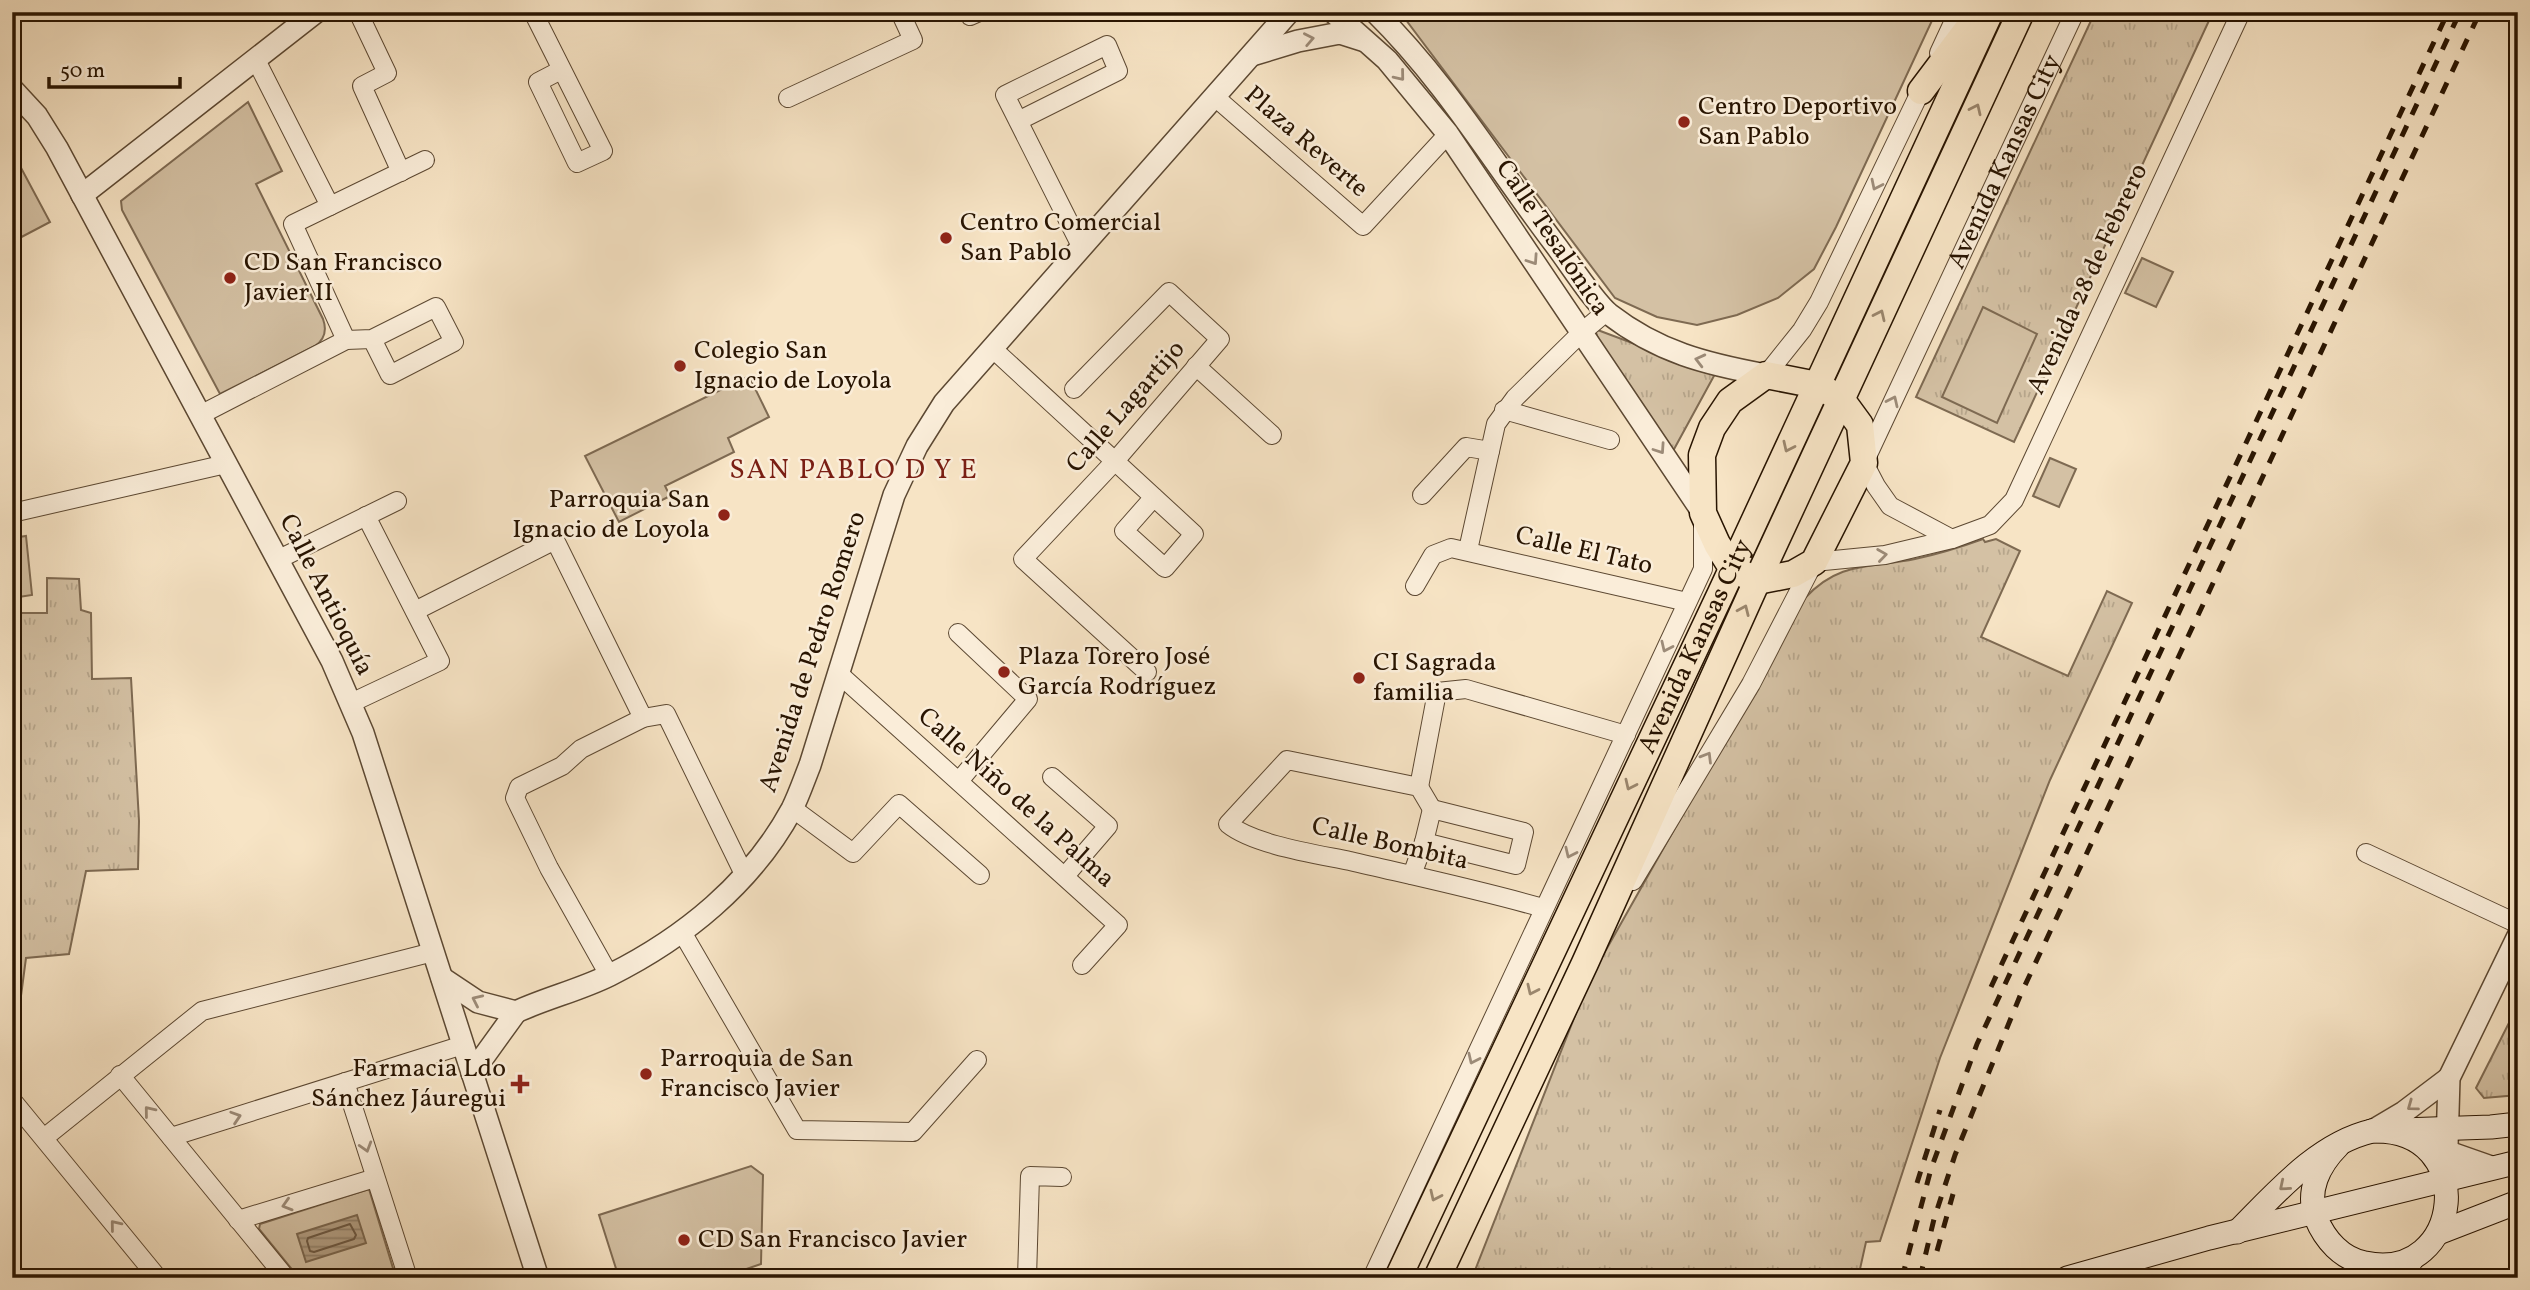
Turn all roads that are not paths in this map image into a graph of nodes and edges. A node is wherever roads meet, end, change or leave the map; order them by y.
1 (316, 12) edge
2 (358, 12) edge
3 (533, 12) edge
4 (900, 12) edge
5 (968, 12) edge
6 (979, 12) edge
7 (1267, 12) edge
8 (1289, 12) edge
9 (1333, 12) edge
10 (1375, 12) edge
11 (1958, 12) edge
12 (1981, 12) edge
13 (1990, 12) edge
14 (2021, 12) edge
15 (2075, 12) edge
16 (2241, 12) edge
17 (1366, 41) junction
18 (1252, 55) junction
19 (256, 60) junction
20 (561, 70) junction
21 (1921, 91) junction
22 (14, 92) edge
23 (1215, 97) junction
24 (788, 98) dead end
25 (1466, 118) junction
26 (1018, 121) junction
27 (1448, 134) junction
28 (425, 160) dead end
29 (401, 172) junction
30 (82, 195) junction
31 (330, 206) junction
32 (1082, 248) junction
33 (1606, 312) junction
34 (1581, 333) junction
35 (372, 339) junction
36 (346, 340) junction
37 (993, 349) junction
38 (1196, 366) junction
39 (1766, 375) junction
40 (1817, 385) junction
41 (1074, 389) dead end
42 (1841, 399) junction
43 (1504, 410) junction
44 (200, 415) junction
45 (1272, 435) dead end
46 (1610, 440) dead end
47 (1490, 451) junction
48 (1115, 461) junction
49 (1864, 463) junction
50 (226, 464) junction
51 (1422, 495) dead end
52 (1154, 496) dead end
53 (397, 500) dead end
54 (12, 513) edge
55 (1703, 513) junction
56 (366, 516) junction
57 (1952, 539) junction
58 (1468, 550) junction
59 (277, 560) junction
60 (1814, 562) junction
61 (1732, 568) junction
62 (1757, 581) junction
63 (1415, 586) dead end
64 (1687, 602) junction
65 (415, 611) junction
66 (958, 633) dead end
67 (1147, 672) dead end
68 (839, 674) junction
69 (351, 703) junction
70 (643, 718) junction
71 (1626, 735) junction
72 (1052, 777) dead end
73 (959, 781) junction
74 (1419, 787) junction
75 (792, 808) junction
76 (1433, 809) junction
77 (1424, 842) junction
78 (2366, 853) dead end
79 (744, 874) junction
80 (1412, 875) junction
81 (980, 876) dead end
82 (1065, 876) junction
83 (1543, 908) junction
84 (2518, 924) edge
85 (682, 932) junction
86 (2518, 936) edge
87 (433, 952) junction
88 (1585, 963) junction
89 (1082, 965) dead end
90 (609, 975) junction
91 (442, 978) junction
92 (516, 1012) junction
93 (463, 1045) junction
94 (977, 1060) dead end
95 (472, 1073) junction
96 (120, 1075) junction
97 (2449, 1078) junction
98 (345, 1082) junction
99 (12, 1100) edge
100 (2518, 1124) edge
101 (2491, 1127) junction
102 (2447, 1128) junction
103 (2372, 1131) junction
104 (44, 1138) junction
105 (171, 1138) junction
106 (2419, 1143) junction
107 (2338, 1146) junction
108 (2447, 1152) junction
109 (2518, 1162) edge
110 (2494, 1168) junction
111 (1062, 1177) dead end
112 (375, 1178) junction
113 (2446, 1180) junction
114 (2513, 1206) edge
115 (2314, 1212) junction
116 (238, 1220) junction
117 (1460, 1226) junction
118 (2242, 1231) junction
119 (2438, 1233) junction
120 (2328, 1239) junction
121 (1409, 1253) junction
122 (2417, 1255) junction
123 (2353, 1269) edge
124 (158, 1278) edge
125 (285, 1278) edge
126 (408, 1278) edge
127 (538, 1278) edge
128 (1027, 1278) edge
129 (1372, 1278) edge
130 (1388, 1278) edge
131 (1398, 1278) edge
132 (1437, 1278) edge
133 (1444, 1278) edge
134 (2067, 1278) edge
135 (2404, 1278) edge

1 - 19 street
2 - 29 street
3 - 20 street
4 - 24 street
5 - 6 street
7 - 18 street
8 - 18 street, Avenida de Pedro Romero
9 - 17 street, Calle Tesalónica
10 - 25 street, Calle Tesalónica
11 - 21 street
12 - 21 main road
13 - 40 main road, Avenida Kansas City
42 -> 14 main road, Avenida Kansas City
49 -> 15 street, Avenida Kansas City
16 - 57 street, Avenida 28 de Febrero
18 -> 17 street
17 -> 27 street, Calle Tesalónica
18 - 23 street, Avenida de Pedro Romero
19 - 30 street
19 - 31 street
20 - 20 street
21 -> 39 street
22 - 30 street, Calle Antioquía
23 - 27 street, Plaza Reverte
23 - 32 street, Avenida de Pedro Romero
25 - 27 street
25 - 33 street, Calle Tesalónica
26 - 26 street
26 - 32 street
27 -> 34 street, Calle Tesalónica
28 - 29 street
29 - 31 street
30 - 44 street, Calle Antioquía
31 - 36 street
32 - 37 street, Avenida de Pedro Romero
33 - 34 street
39 -> 33 street, Calle Tesalónica
34 - 43 street
34 -> 55 street, Calle Tesalónica
35 - 35 street
35 - 36 street
36 - 44 street
37 - 48 street
37 - 68 street, Avenida de Pedro Romero
38 - 41 street, Calle Lagartijo
38 - 45 street
38 - 48 street, Calle Lagartijo
39 - 40 main road
39 - 55 main road
40 - 42 main road
40 -> 61 main road, Avenida Kansas City
42 - 49 main road
42 - 62 main road, Avenida Kansas City
43 - 46 street
43 - 47 street
44 - 50 street, Calle Antioquía
47 - 51 street
47 - 58 street
48 - 52 street
48 - 67 street, Calle Lagartijo
49 - 57 street
49 - 60 main road
50 - 54 street
50 - 59 street, Calle Antioquía
53 - 56 street
55 - 61 main road
55 - 64 street, Avenida Kansas City
56 - 59 street
56 - 65 street
60 -> 57 street, Avenida 28 de Febrero
58 - 63 street, Calle El Tato
58 - 64 street, Calle El Tato
59 - 69 street, Calle Antioquía
60 - 62 main road
88 -> 60 street
61 - 62 main road
61 -> 121 main road, Avenida Kansas City
88 -> 62 main road, Avenida Kansas City
64 -> 71 street, Avenida Kansas City
65 - 69 street
65 - 70 street
66 - 73 street
68 - 73 street, Calle Niño de la Palma
68 - 75 street, Avenida de Pedro Romero
69 - 87 street, Calle Antioquía
70 - 79 street
70 - 90 street
71 - 74 street
71 -> 83 street, Avenida Kansas City
72 - 82 street
73 - 82 street, Calle Niño de la Palma
74 - 76 street
74 - 80 street, Calle Bombita
75 - 79 street, Avenida de Pedro Romero
75 - 81 street
76 - 77 street
76 - 77 street
77 - 80 street
78 - 84 street
79 - 85 street, Avenida de Pedro Romero
80 - 83 street, Calle Bombita
82 - 89 street, Calle Niño de la Palma
83 -> 129 street, Avenida Kansas City
85 - 90 street, Avenida de Pedro Romero
85 - 94 street
86 - 97 street
87 - 91 street, Calle Antioquía
87 - 96 street
88 - 117 main road, Avenida Kansas City
90 - 92 street, Avenida de Pedro Romero
92 -> 91 street
91 - 93 street, Calle Antioquía
92 - 95 street
93 - 95 street, Calle Antioquía
93 - 98 street
95 - 127 street, Calle Antioquía
96 - 104 street
105 -> 96 street
97 - 101 street
97 - 102 street
97 -> 103 street
105 -> 98 street
98 -> 112 street
99 - 104 street
100 - 101 main road
101 - 102 main road
102 - 103 main road
102 - 108 street
103 - 106 main road
103 - 107 main road
124 -> 104 street
105 - 116 street
106 - 108 street
106 - 113 main road
107 - 115 main road
107 -> 118 main road
108 - 110 street
108 - 113 street
109 - 110 main road
110 - 113 main road
111 - 128 street
112 -> 116 street
112 - 126 street
113 - 115 main road
113 - 119 main road
114 - 119 main road
115 - 118 main road
115 - 120 main road
116 - 125 street
117 - 132 main road, Avenida Kansas City
117 - 133 main road
118 - 120 main road
118 - 134 main road
119 - 122 main road
120 - 123 main road
121 - 130 main road
121 - 131 main road, Avenida Kansas City
122 - 123 main road
122 - 135 street

